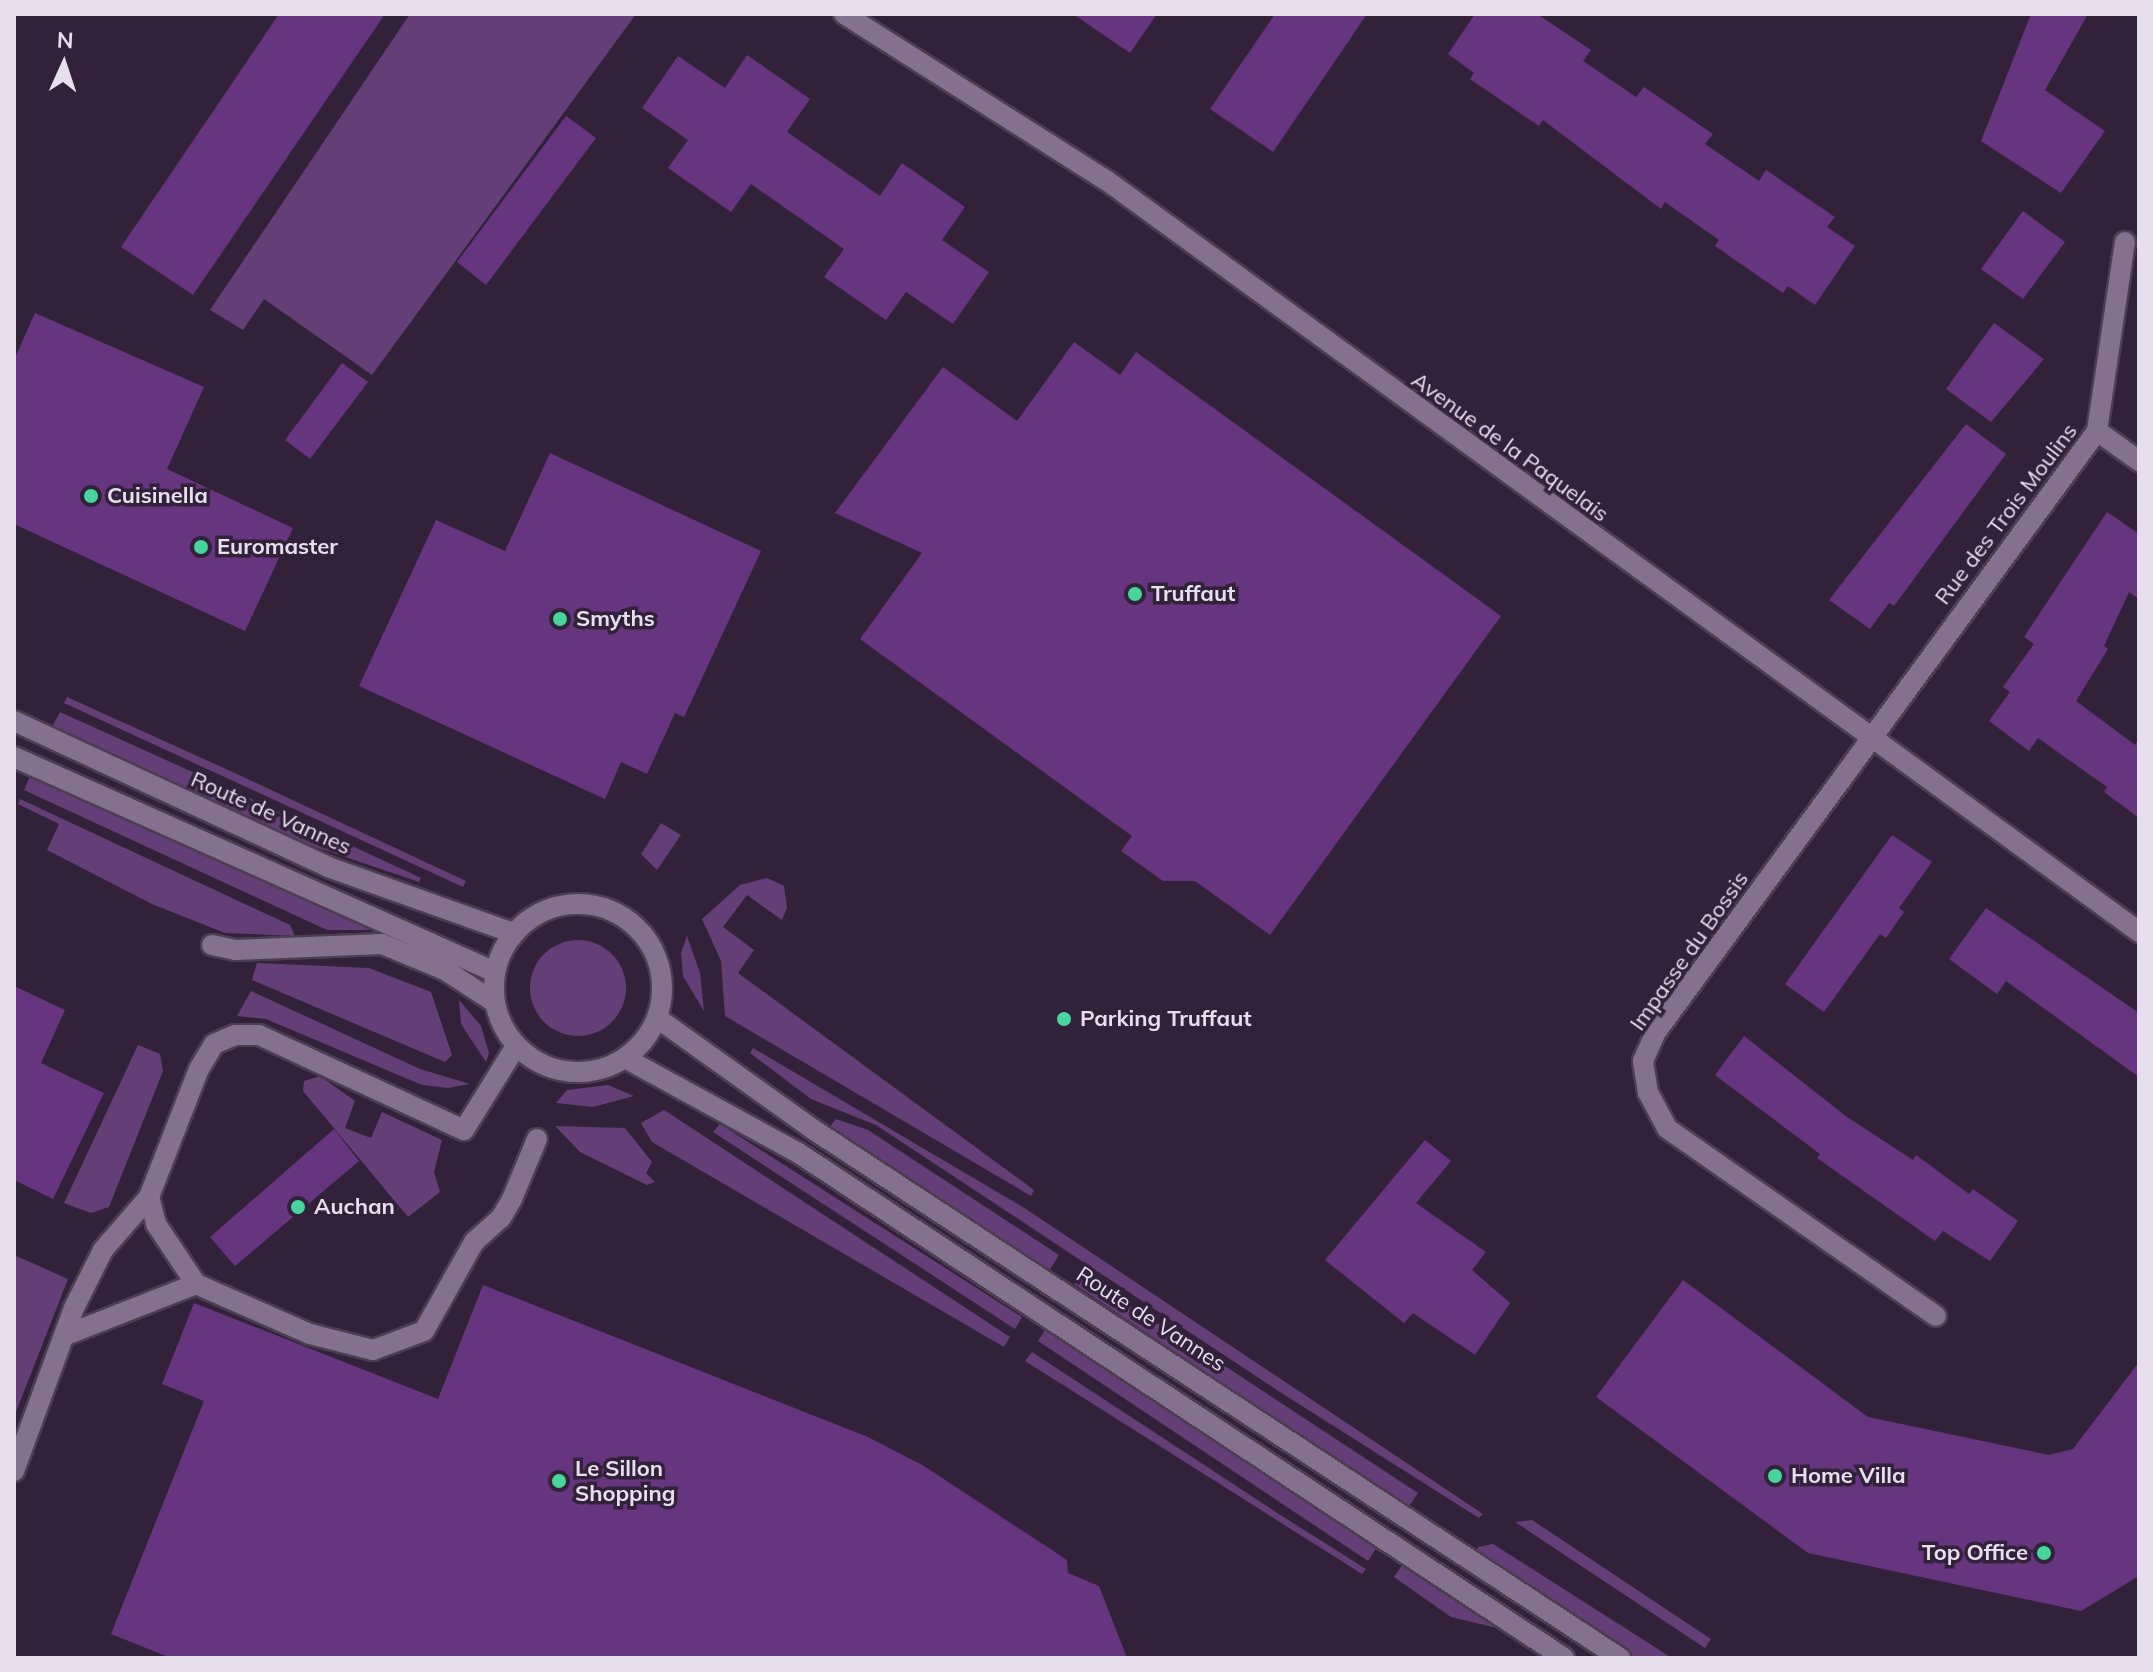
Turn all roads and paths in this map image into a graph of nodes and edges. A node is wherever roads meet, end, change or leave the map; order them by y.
1 (844, 14) edge
2 (2125, 242) dead end
3 (2097, 431) junction
4 (2139, 461) edge
5 (14, 721) edge
6 (1872, 742) junction
7 (14, 757) edge
8 (2139, 932) edge
9 (513, 933) junction
10 (212, 945) dead end
11 (495, 972) junction
12 (494, 1002) junction
13 (657, 1018) junction
14 (516, 1046) junction
15 (625, 1058) junction
16 (537, 1139) dead end
17 (149, 1197) junction
18 (196, 1284) junction
19 (1936, 1316) dead end
20 (66, 1335) junction
21 (14, 1471) edge
22 (1564, 1658) edge
23 (1620, 1658) edge

1 - 6 street, Avenue de la Paquelais
2 - 3 street, Rue des Trois Moulins
3 - 4 street
3 - 6 street, Rue des Trois Moulins
5 - 9 street, Route de Vannes
6 - 8 street, Avenue de la Paquelais
6 - 19 street, Impasse du Bossis
7 - 11 street
9 - 11 street
9 - 13 street
10 - 12 street
11 - 12 street
12 - 14 street
13 - 15 street
13 - 23 street, Route de Vannes
14 - 15 street
14 - 17 street
15 - 22 street
16 - 18 street
17 - 18 street
17 - 20 street
18 - 20 street
20 - 21 street

